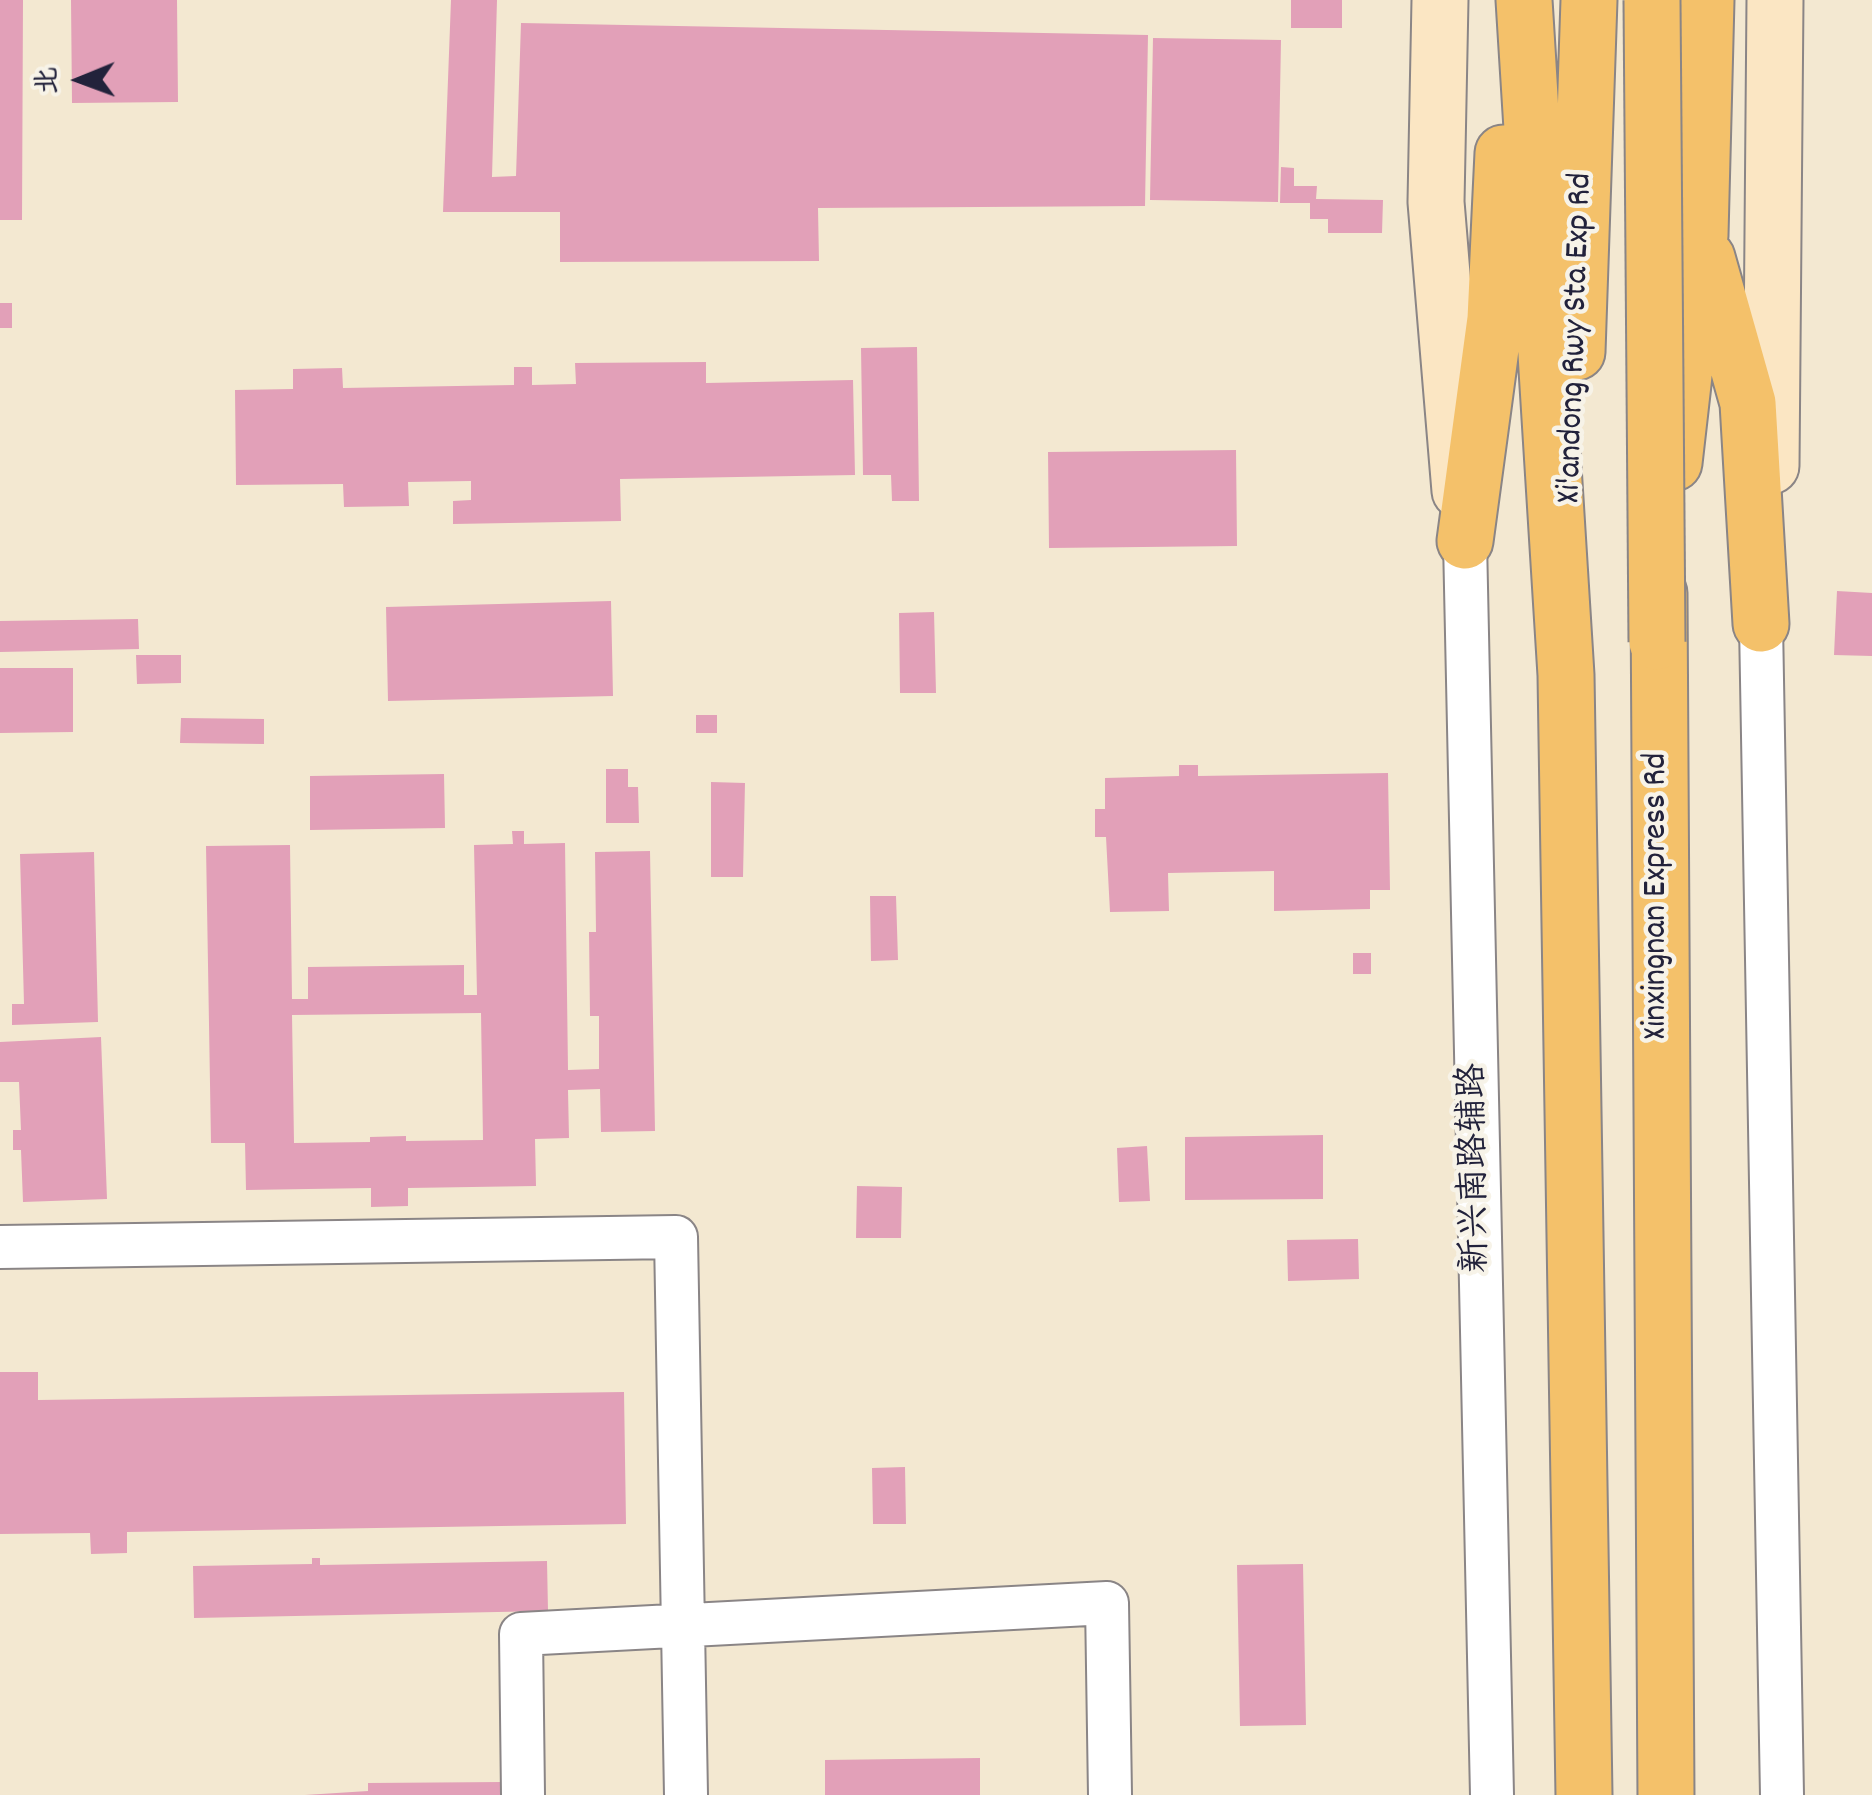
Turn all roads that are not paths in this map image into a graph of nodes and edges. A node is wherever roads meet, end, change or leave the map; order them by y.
1 (1440, 0) edge
2 (1512, 0) edge
3 (1524, 0) edge
4 (1590, 0) edge
5 (1652, 0) edge
6 (1706, 0) edge
7 (1775, 0) edge
8 (1700, 234) junction
9 (1464, 541) junction
10 (1761, 624) junction
11 (1656, 642) junction
12 (1566, 676) junction
13 (0, 1247) edge
14 (684, 1625) junction
15 (523, 1795) edge
16 (686, 1795) edge
17 (1110, 1795) edge
18 (1492, 1795) edge
19 (1584, 1795) edge
20 (1666, 1795) edge
21 (1782, 1795) edge

1 - 9 main road
2 - 9 main road
3 - 12 main road
4 - 12 main road, Xi'andong Rwy Sta Exp Rd
5 - 11 main road, Xi'andong Rwy Sta Exp Rd, bridge
6 - 8 main road, Xinxingnan Express Rd
7 - 10 main road
8 - 10 main road
8 - 11 main road, Xinxingnan Express Rd
9 - 18 street, 新兴南路辅路
10 - 21 street
11 - 20 main road, Xinxingnan Express Rd
12 - 19 main road
13 - 14 street
14 - 15 street
14 - 16 street
14 - 17 street

